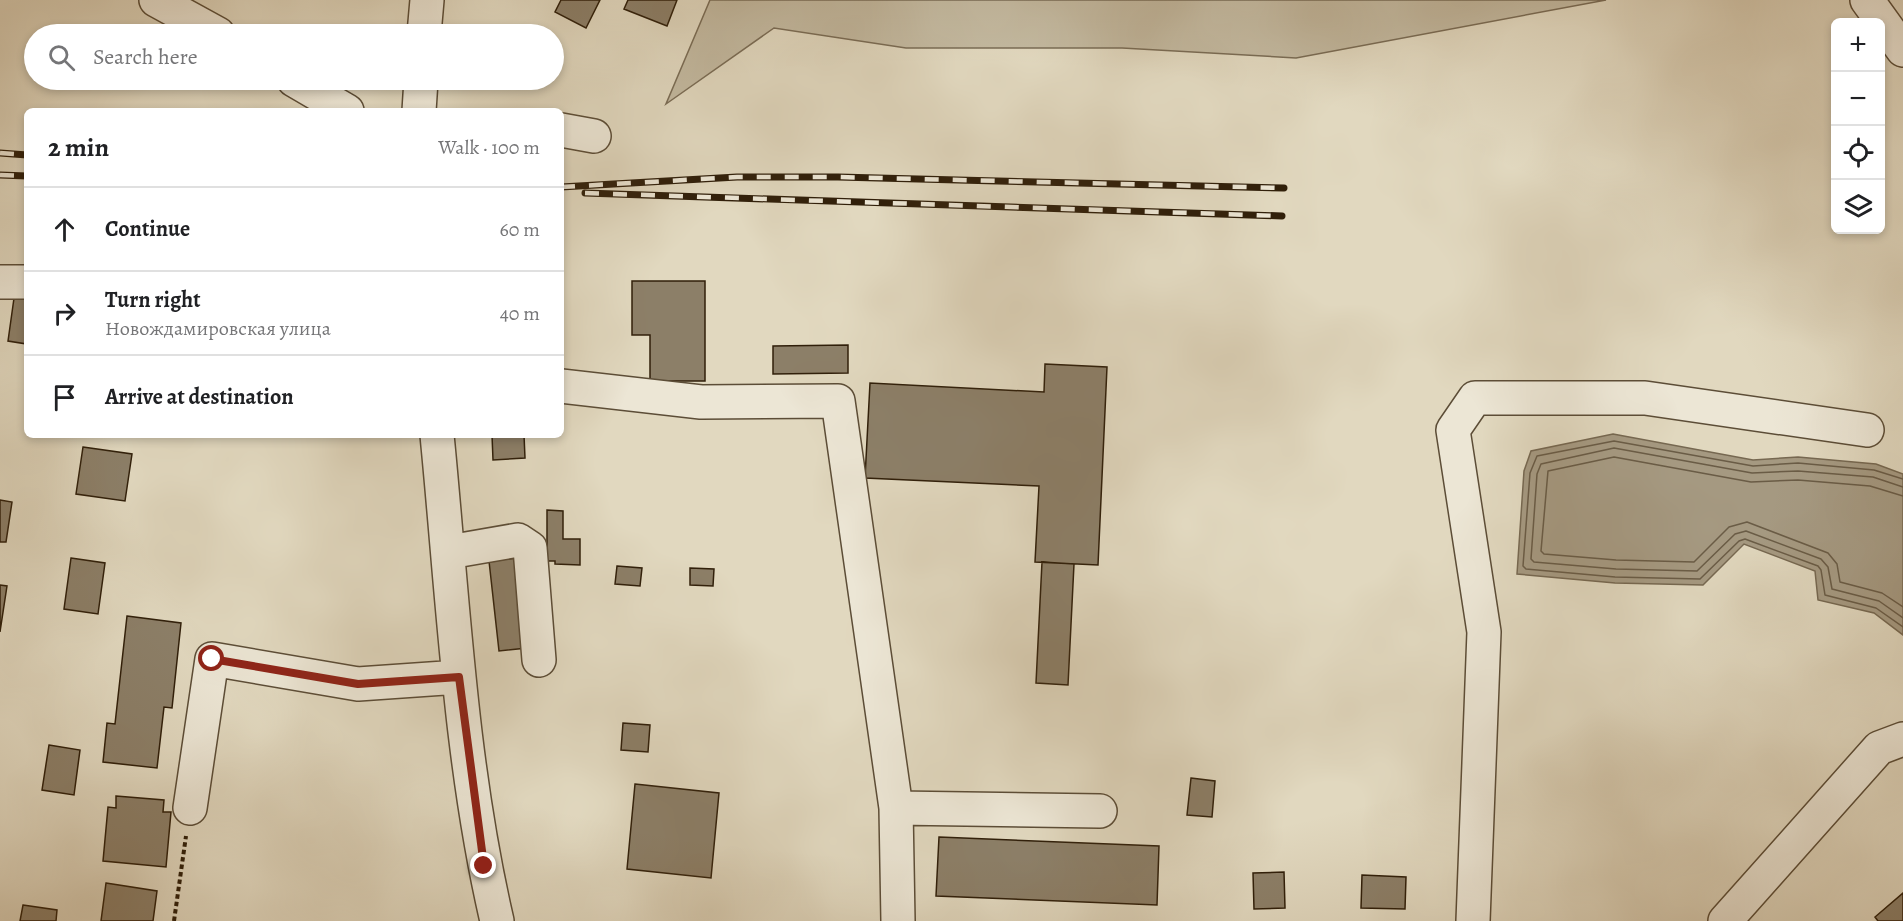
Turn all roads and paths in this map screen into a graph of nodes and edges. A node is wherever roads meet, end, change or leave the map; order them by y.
1 (156, 0) edge
2 (427, 0) edge
3 (1868, 0) edge
4 (200, 24) edge
5 (425, 24) edge
6 (1903, 50) edge
7 (311, 90) edge
8 (342, 108) edge
9 (564, 131) edge
10 (594, 136) dead end
11 (0, 282) edge
12 (24, 282) edge
13 (564, 386) edge
14 (1867, 430) dead end
15 (437, 438) edge
16 (449, 552) junction
17 (539, 660) dead end
18 (459, 677) junction
19 (1903, 739) edge
20 (190, 808) joint
21 (896, 808) junction
22 (1100, 811) dead end
23 (174, 921) edge
24 (497, 921) edge
25 (898, 921) edge
26 (1473, 921) edge
27 (1725, 921) edge

1 - 4 street
2 - 5 street
3 - 6 street
7 - 8 street
9 - 10 street
11 - 12 street
13 - 21 street
14 - 26 street
15 - 16 street
16 - 17 street
16 - 18 street
18 - 20 street
18 - 24 street
19 - 27 street
20 - 23 path
21 - 22 street
21 - 25 street

